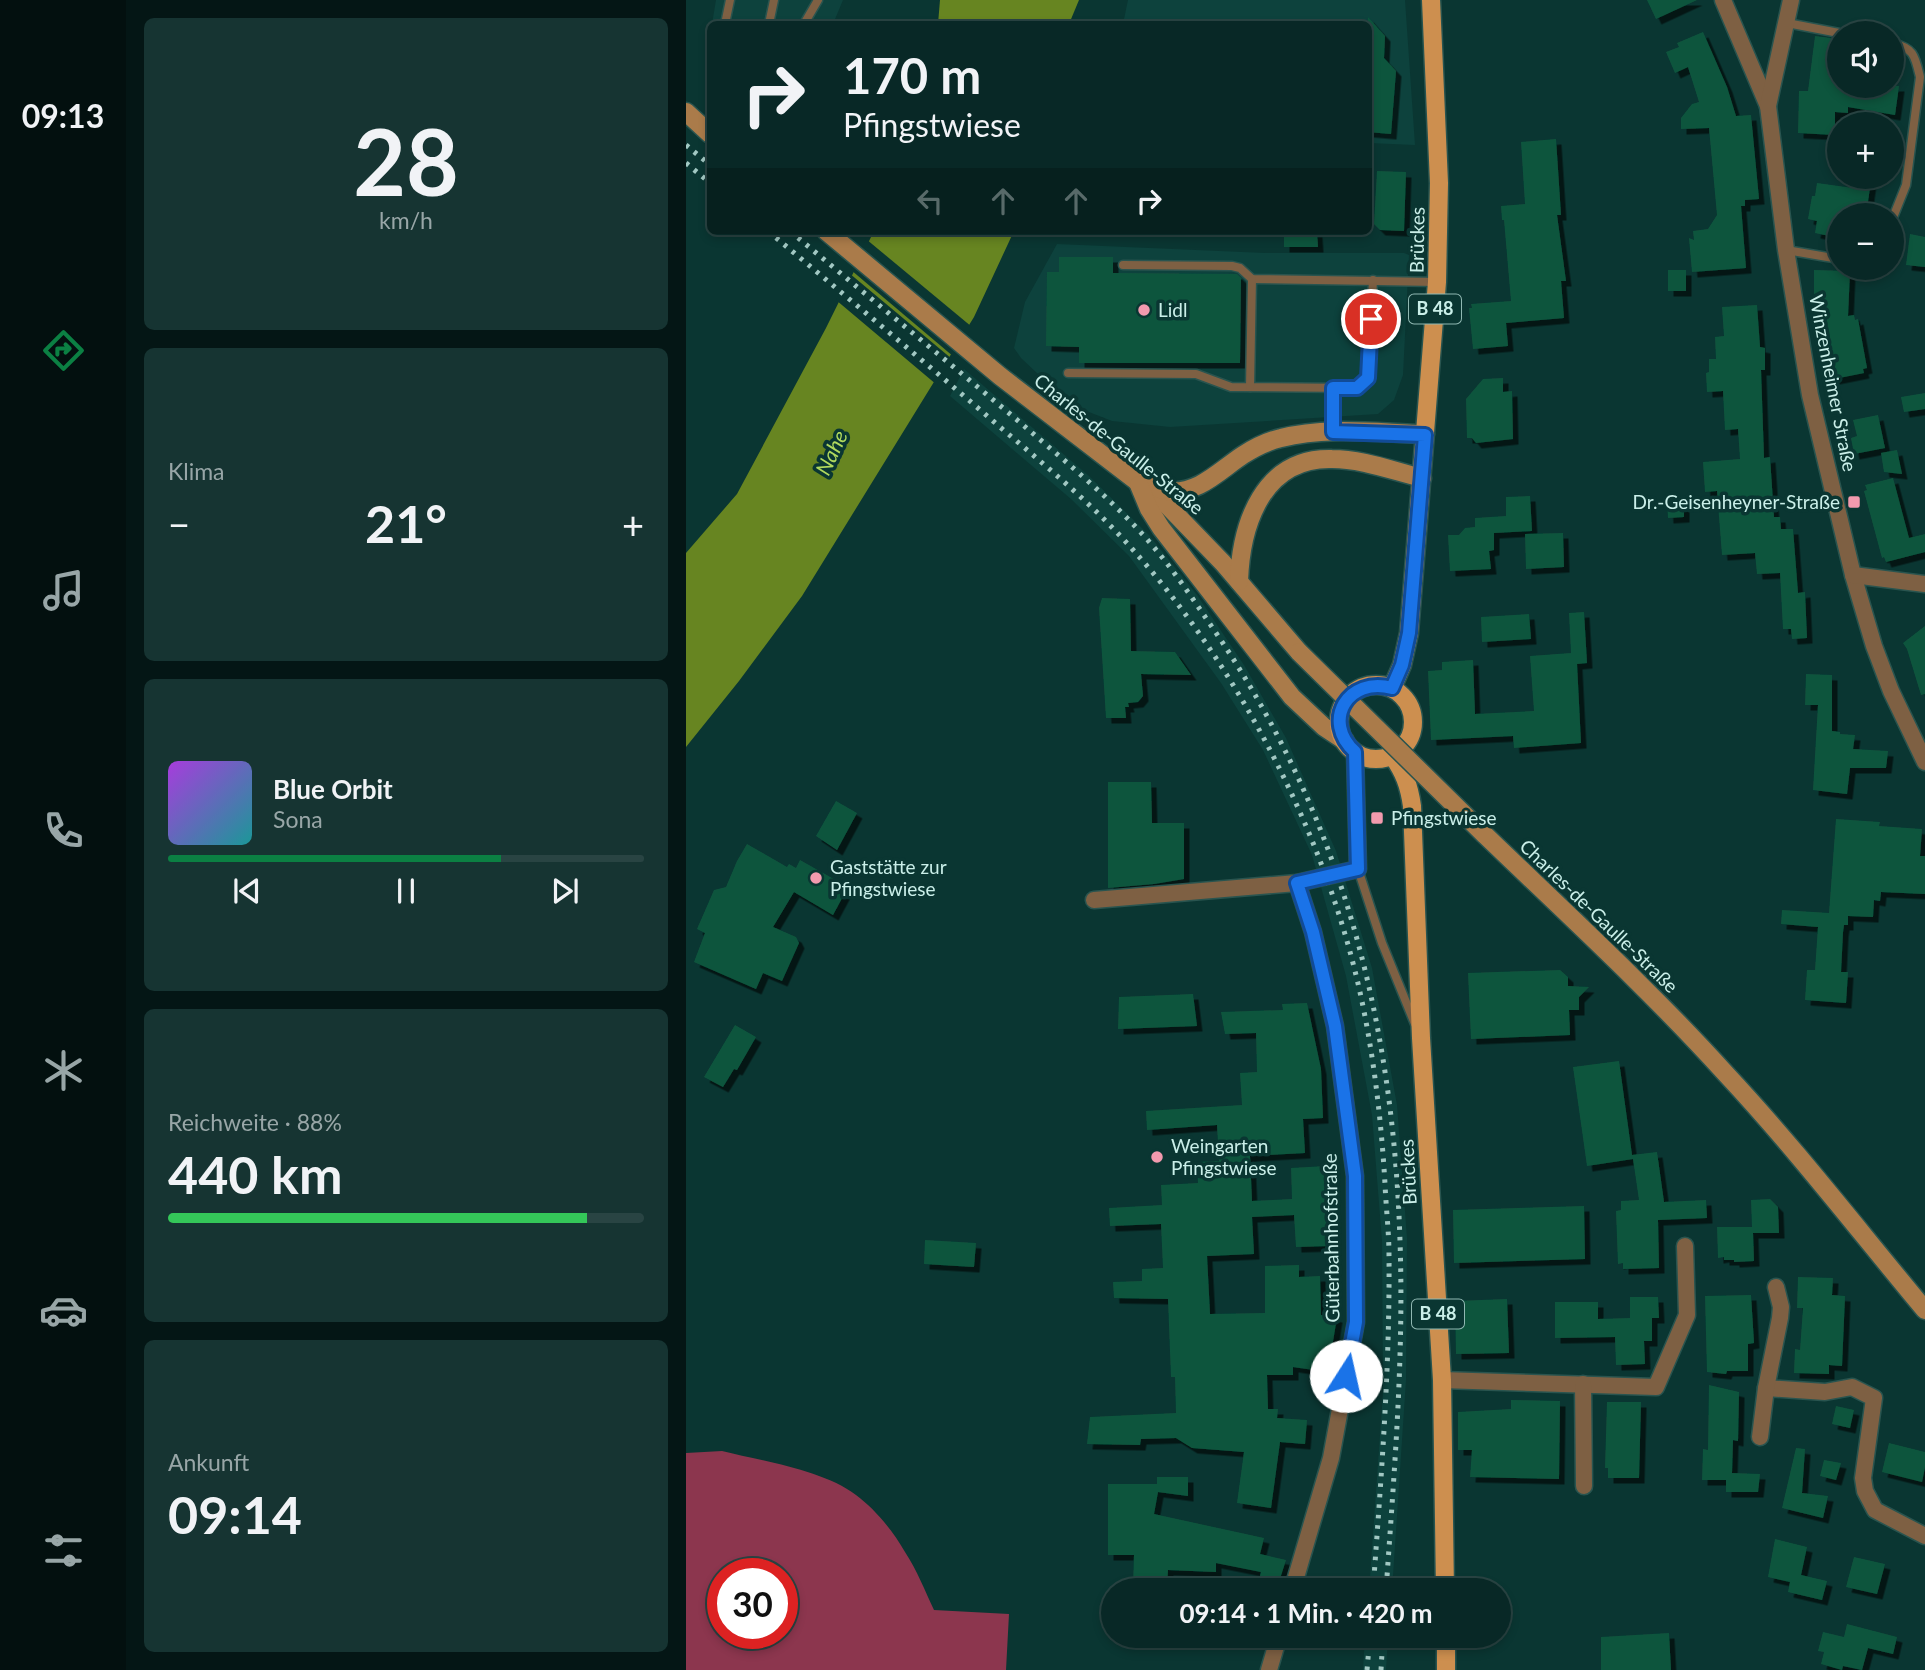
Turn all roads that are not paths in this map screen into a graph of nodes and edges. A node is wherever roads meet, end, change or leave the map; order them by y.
1 (730, 0) edge
2 (774, 0) edge
3 (818, 0) edge
4 (1431, 0) edge
5 (1723, 0) edge
6 (1791, 0) edge
7 (726, 21) edge
8 (770, 21) edge
9 (806, 21) edge
10 (1787, 23) junction
11 (1827, 31) edge
12 (1904, 46) edge
13 (1768, 106) junction
14 (691, 117) edge
15 (707, 131) edge
16 (1899, 203) edge
17 (831, 235) edge
18 (1786, 250) junction
19 (1827, 257) edge
20 (1123, 265) dead end
21 (1252, 279) junction
22 (1373, 280) junction
23 (1437, 282) junction
24 (1068, 373) dead end
25 (1250, 387) junction
26 (1333, 388) junction
27 (1333, 432) junction
28 (1425, 435) junction
29 (1422, 478) junction
30 (1138, 482) junction
31 (1853, 575) junction
32 (1239, 581) junction
33 (1925, 584) edge
34 (1392, 688) junction
35 (1350, 747) junction
36 (1392, 755) junction
37 (1925, 762) edge
38 (1358, 869) junction
39 (1297, 883) junction
40 (1094, 900) dead end
41 (1421, 1038) junction
42 (1685, 1246) dead end
43 (1776, 1287) dead end
44 (1925, 1310) edge
45 (1442, 1380) junction
46 (1583, 1384) junction
47 (1766, 1388) junction
48 (1760, 1437) dead end
49 (1584, 1486) dead end
50 (1925, 1536) edge
51 (1296, 1578) edge
52 (1445, 1578) edge
53 (1275, 1648) edge
54 (1446, 1648) edge
55 (1269, 1670) edge
56 (1446, 1670) edge

1 - 7 lane
2 - 8 lane
3 - 9 lane
4 - 23 main road, Brückes / B 48
5 - 13 street
6 - 10 street, Winzenheimer Straße
10 - 11 lane
10 - 13 street, Winzenheimer Straße
12 - 16 lane
13 - 18 street, Winzenheimer Straße
14 - 15 street
17 - 30 street, Charles-de-Gaulle-Straße
18 - 19 lane
18 - 31 street, Winzenheimer Straße
20 - 21 lane
21 - 22 lane
21 - 25 lane
22 - 23 lane
22 - 26 lane
23 - 28 main road, Brückes / B 48
24 - 25 lane
25 - 26 lane
26 - 27 lane
27 - 28 street
27 - 30 street
28 - 29 main road, Brückes / B 48
29 - 32 street
29 - 34 main road, Brückes / B 48
30 - 32 street, Charles-de-Gaulle-Straße
30 - 35 street
31 - 33 street
31 - 37 street, Winzenheimer Straße
32 - 44 street, Charles-de-Gaulle-Straße, bridge
34 - 35 main road
34 - 36 main road
35 - 36 main road
35 - 38 street
36 - 41 main road, Brückes / B 48
38 - 39 street
38 - 41 lane
39 - 40 street
39 - 51 street, Güterbahnhofstraße
41 - 45 main road, Brückes / B 48
42 - 46 street
43 - 47 street
45 - 46 street
45 - 52 main road, Brückes / B 48
46 - 49 street
47 - 48 street
47 - 50 street
53 - 55 street
54 - 56 main road

